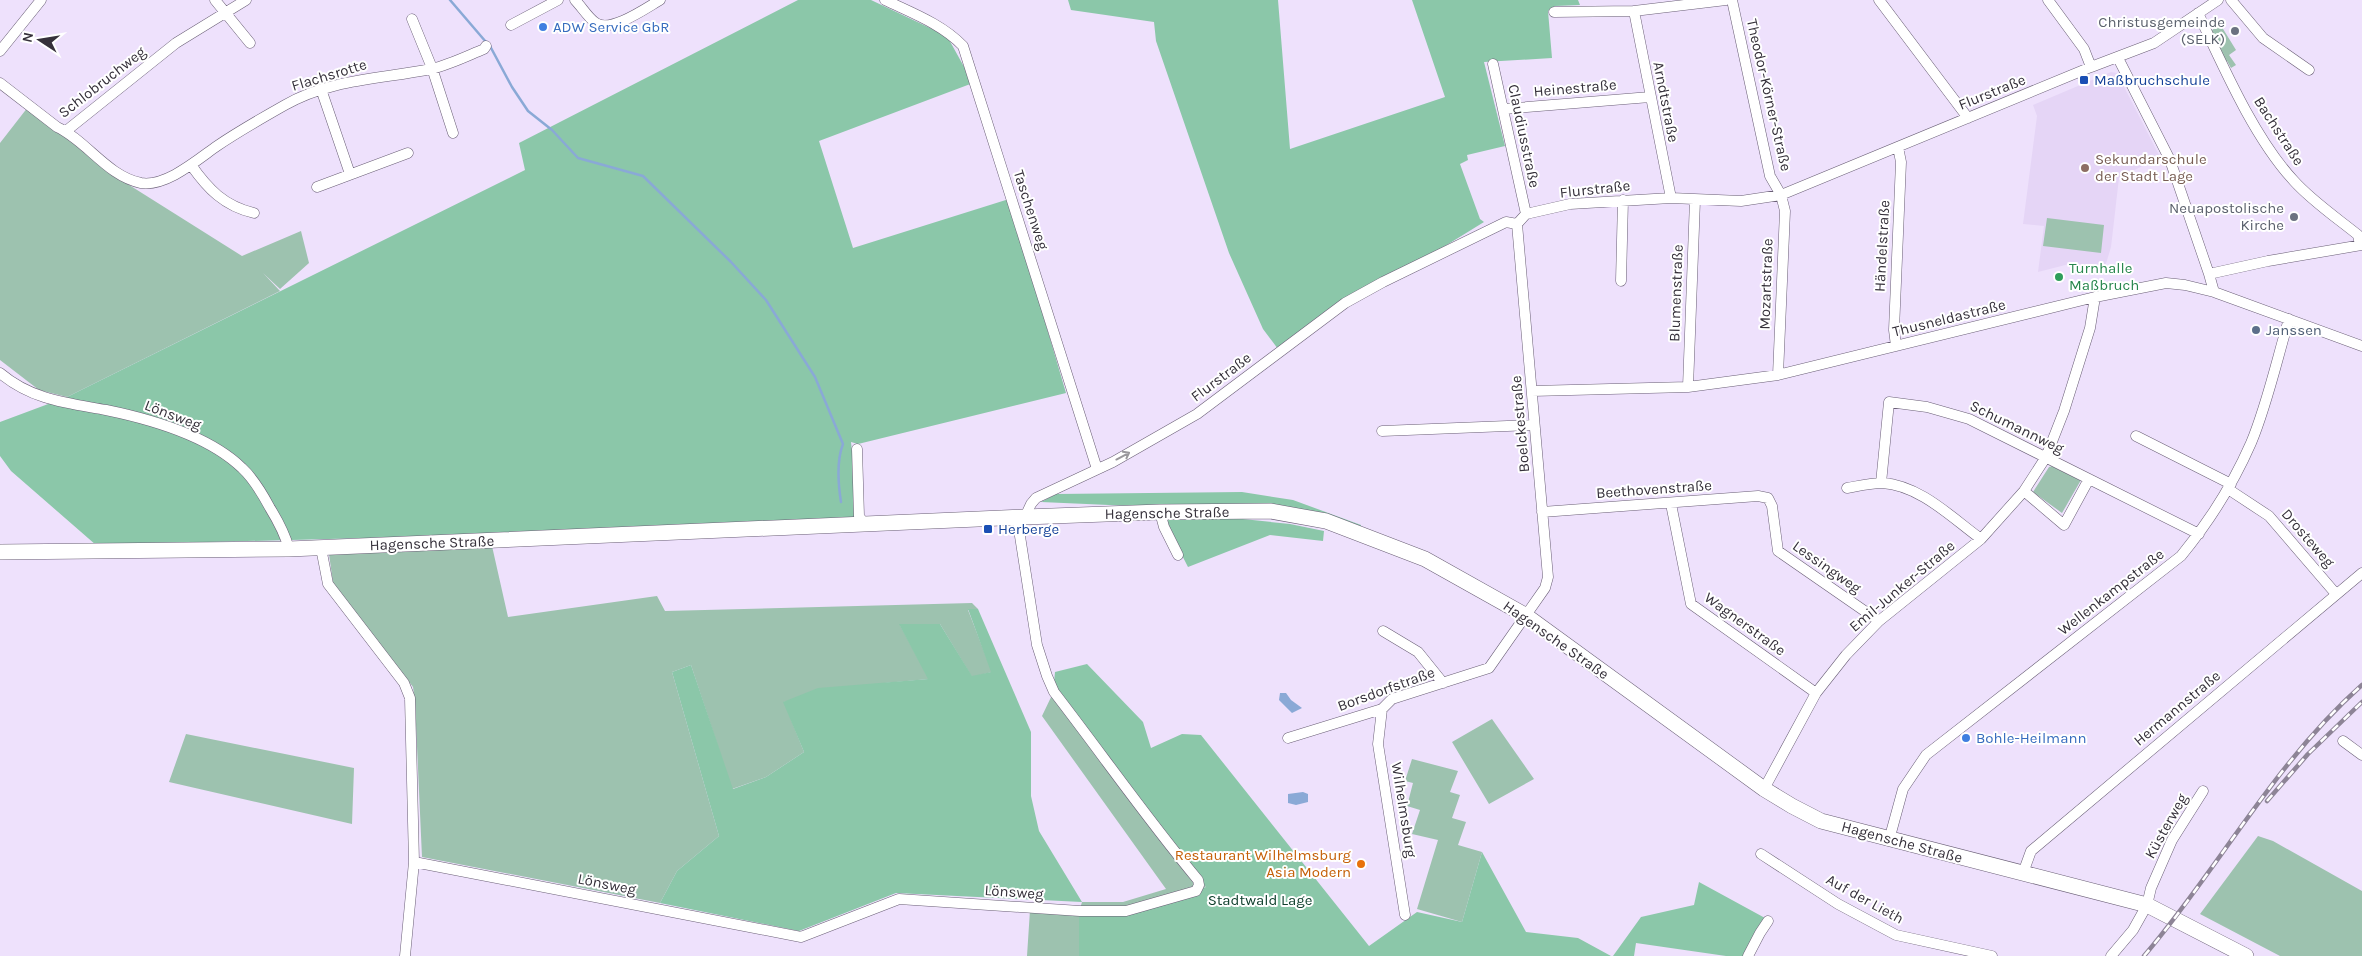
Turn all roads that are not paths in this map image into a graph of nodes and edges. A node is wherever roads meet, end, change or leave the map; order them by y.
1 (41, 0) edge
2 (215, 0) edge
3 (246, 0) edge
4 (558, 0) edge
5 (575, 0) edge
6 (660, 0) edge
7 (885, 0) edge
8 (1726, 0) edge
9 (1732, 0) edge
10 (1879, 0) edge
11 (2048, 0) edge
12 (2231, 0) edge
13 (2214, 1) edge
14 (1644, 5) edge
15 (1634, 11) junction
16 (1554, 12) dead end
17 (2198, 13) junction
18 (225, 14) junction
19 (412, 19) dead end
20 (511, 26) dead end
21 (250, 43) dead end
22 (486, 46) dead end
23 (0, 51) edge
24 (2118, 58) junction
25 (1493, 64) dead end
26 (2091, 67) junction
27 (432, 68) junction
28 (2309, 70) dead end
29 (0, 83) edge
30 (321, 89) junction
31 (1650, 97) junction
32 (1504, 109) junction
33 (1968, 118) junction
34 (66, 131) junction
35 (453, 133) dead end
36 (1898, 147) junction
37 (408, 153) dead end
38 (191, 165) junction
39 (350, 174) junction
40 (317, 187) dead end
41 (1781, 195) junction
42 (1670, 198) junction
43 (1623, 200) junction
44 (1695, 200) junction
45 (254, 213) dead end
46 (1526, 214) junction
47 (1517, 224) junction
48 (2361, 245) edge
49 (2209, 274) junction
50 (1622, 281) dead end
51 (2214, 292) junction
52 (2095, 297) junction
53 (2289, 319) junction
54 (1896, 346) junction
55 (2362, 346) edge
56 (0, 374) edge
57 (1778, 375) junction
58 (1688, 387) junction
59 (1532, 391) junction
60 (1534, 425) junction
61 (1382, 431) dead end
62 (2136, 436) dead end
63 (856, 449) dead end
64 (2046, 457) junction
65 (1097, 469) junction
66 (2089, 479) junction
67 (1881, 483) junction
68 (2229, 486) junction
69 (1848, 488) dead end
70 (2024, 491) junction
71 (1768, 498) joint
72 (1671, 504) junction
73 (1160, 512) junction
74 (1542, 512) junction
75 (1021, 517) junction
76 (864, 524) junction
77 (2199, 534) junction
78 (1981, 539) junction
79 (321, 548) junction
80 (289, 549) junction
81 (0, 552) edge
82 (1178, 555) dead end
83 (2362, 573) edge
84 (2336, 594) junction
85 (1525, 615) junction
86 (1878, 621) junction
87 (1383, 631) dead end
88 (1443, 683) junction
89 (1816, 693) junction
90 (1382, 709) junction
91 (1288, 738) dead end
92 (2343, 741) dead end
93 (2362, 755) edge
94 (1764, 789) junction
95 (2203, 791) dead end
96 (1889, 840) junction
97 (1761, 854) dead end
98 (414, 862) junction
99 (2023, 874) junction
100 (2147, 905) junction
101 (1405, 915) dead end
102 (1768, 921) dead end
103 (2240, 955) edge
104 (405, 956) edge
105 (1748, 956) edge
106 (1992, 956) edge
107 (2112, 956) edge

1 - 23 street
2 - 18 street
3 - 18 street, Schlobruchweg
4 - 20 street
5 - 6 street
7 - 65 street, Taschenweg
8 - 14 street
9 - 41 street, Theodor-Körner-Straße
10 - 33 street
11 - 26 street
12 - 28 street
13 - 17 street, Flurstraße
14 - 15 street
15 - 16 street
15 - 31 street, Arndtstraße
17 - 24 street, Flurstraße
17 - 48 street, Bachstraße
18 - 21 street
18 - 34 street, Schlobruchweg
19 - 27 street
22 - 27 street, Flachsrotte
24 - 26 street, Flurstraße
24 - 49 street
25 - 32 street, Claudiusstraße
26 - 33 street, Flurstraße
27 - 30 street, Flachsrotte
27 - 35 street
29 - 34 street, Schlobruchweg
30 - 38 street, Flachsrotte
30 - 39 street
31 - 32 street, Heinestraße
31 - 42 street, Arndtstraße
32 - 46 street, Claudiusstraße
33 - 36 street, Flurstraße
34 - 38 street, Flachsrotte
36 - 41 street, Flurstraße
36 - 54 street, Händelstraße
37 - 39 street
38 - 45 street
39 - 40 street
41 - 44 street, Flurstraße
41 - 57 street, Mozartstraße
42 - 43 street, Flurstraße
42 - 44 street, Flurstraße
43 - 46 street, Flurstraße
43 - 50 street
44 - 58 street, Blumenstraße
46 - 47 street
47 - 59 street, Boelckestraße
65 -> 47 street, Flurstraße
48 - 49 street
49 - 51 street
51 - 52 street, Thusneldastraße
51 - 53 street, Thusneldastraße
52 - 54 street, Thusneldastraße
52 - 64 street, Emil-Junker-Straße
53 - 55 street, Thusneldastraße
53 - 68 street, Wellenkampstraße
54 - 57 street, Thusneldastraße
56 - 80 street, Lönsweg
57 - 58 street, Thusneldastraße
58 - 59 street, Thusneldastraße
59 - 60 street, Boelckestraße
60 - 61 street
60 - 74 street, Boelckestraße
62 - 68 street, Drosteweg
63 - 76 street
64 - 66 street, Schumannweg
64 - 67 street, Schumannweg
64 - 70 street, Emil-Junker-Straße
65 - 75 street, Flurstraße
66 - 70 street
66 - 77 street, Schumannweg
67 - 69 street
67 - 78 street
68 - 77 street, Wellenkampstraße
68 - 84 street, Drosteweg
70 - 78 street, Emil-Junker-Straße
71 - 72 street, Beethovenstraße
71 - 86 street, Lessingweg
72 - 74 street, Beethovenstraße
72 - 89 street, Wagnerstraße
73 - 75 street, Hagensche Straße
73 - 82 street
73 - 85 street, Hagensche Straße
74 - 85 street, Boelckestraße
75 - 76 street, Hagensche Straße
75 - 98 street, Lönsweg
76 - 79 street, Hagensche Straße
77 - 96 street, Wellenkampstraße
78 - 86 street, Emil-Junker-Straße
79 - 80 street, Hagensche Straße
79 - 98 street
80 - 81 street, Hagensche Straße
83 - 84 street, Hermannstraße
84 - 99 street, Hermannstraße
85 - 88 street, Borsdorfstraße
85 - 94 street, Hagensche Straße
86 - 89 street, Emil-Junker-Straße
87 - 88 street
88 - 90 street, Borsdorfstraße
89 - 94 street, Emil-Junker-Straße
90 - 91 street, Borsdorfstraße
90 - 101 street, Wilhelmsburg
92 - 93 street
94 - 96 street, Hagensche Straße
95 - 100 street, Küsterweg
96 - 99 street, Hagensche Straße
97 - 106 street, Auf der Lieth
98 - 104 street
99 - 100 street, Hagensche Straße
100 - 103 street, Hagensche Straße
100 - 107 street, Küsterweg
102 - 105 street

